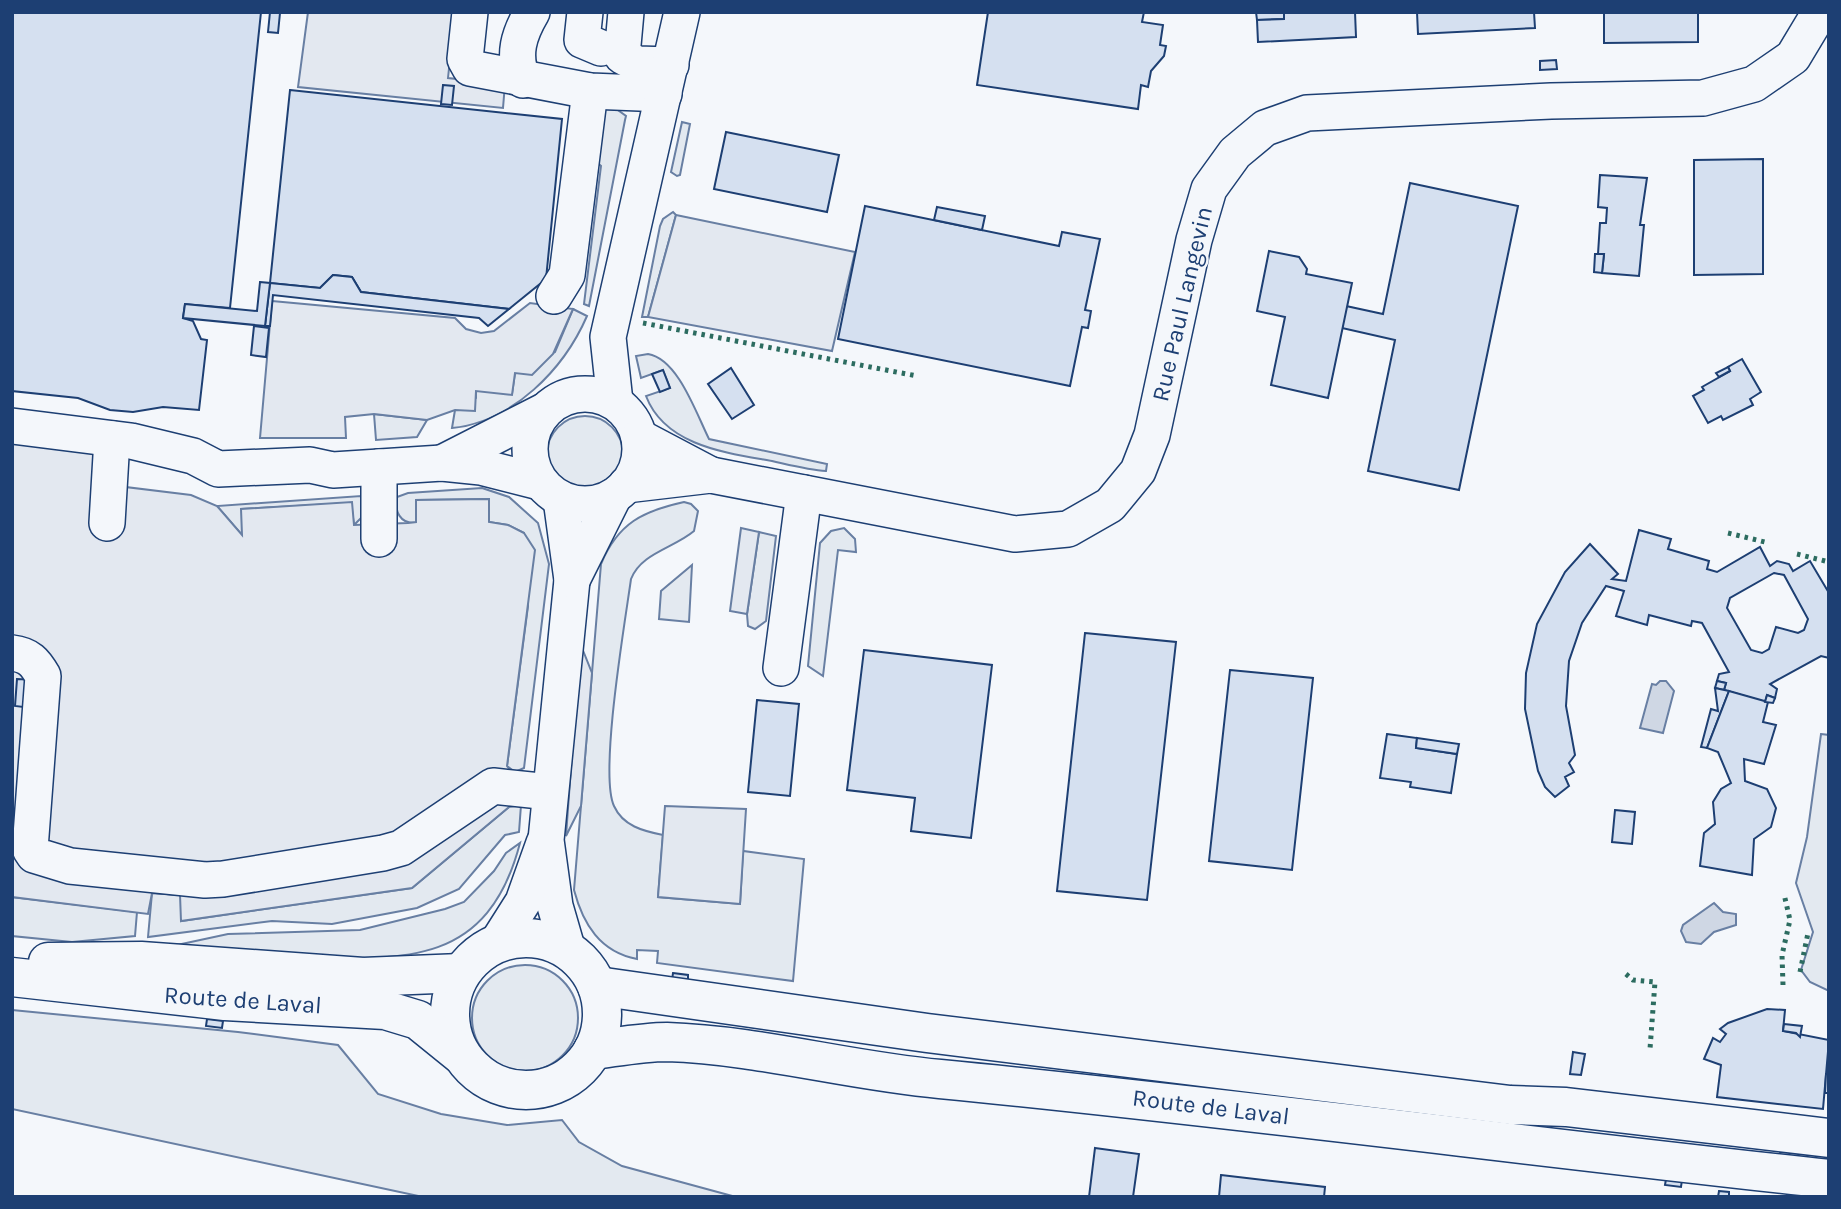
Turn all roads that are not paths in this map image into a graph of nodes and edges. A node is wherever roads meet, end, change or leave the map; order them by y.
1 (470, 12) edge
2 (604, 12) edge
3 (626, 12) edge
4 (682, 12) edge
5 (1820, 12) edge
6 (519, 18) edge
7 (582, 30) edge
8 (523, 80) junction
9 (667, 80) junction
10 (590, 92) junction
11 (554, 296) dead end
12 (608, 337) junction
13 (615, 402) junction
14 (553, 404) junction
15 (12, 426) edge
16 (639, 437) junction
17 (112, 439) junction
18 (442, 463) junction
19 (379, 467) junction
20 (711, 475) junction
21 (550, 490) junction
22 (620, 490) junction
23 (804, 493) junction
24 (107, 523) dead end
25 (379, 539) dead end
26 (572, 580) junction
27 (12, 653) edge
28 (781, 668) dead end
29 (550, 792) junction
30 (545, 840) junction
31 (70, 866) junction
32 (12, 869) edge
33 (497, 943) junction
34 (568, 951) junction
35 (12, 962) edge
36 (461, 974) junction
37 (12, 977) edge
38 (597, 986) junction
39 (593, 1050) junction
40 (460, 1054) junction
41 (1829, 1138) edge
42 (1829, 1179) edge

1 - 8 street
2 - 7 street
3 - 7 street
4 - 9 street
5 - 23 street, Rue Paul Langevin
6 - 8 street
7 - 9 street
8 - 10 street
9 - 10 street
9 - 12 street
10 - 11 street
12 - 13 street
12 - 14 street
13 - 14 street
13 - 16 street
14 - 18 street
14 - 21 street
15 - 17 street
16 - 20 street, Rue Paul Langevin
16 - 22 street
17 - 19 street
17 - 24 street
18 - 19 street
18 - 21 street
19 - 25 street
20 - 22 street, Rue Paul Langevin
20 - 23 street, Rue Paul Langevin
21 - 22 street
21 - 26 street
22 - 26 street
23 - 28 street
26 - 29 street
27 - 31 street
29 - 30 street
29 - 31 street
30 - 33 street
30 - 34 street
31 - 32 street
33 - 34 main road
33 - 36 main road
34 - 38 main road
35 - 36 main road, Route de Laval
36 - 40 main road
37 - 40 main road, Route de Laval
38 - 39 main road
38 - 41 main road, Route de Laval
39 - 40 main road
39 - 42 main road, Route de Laval

